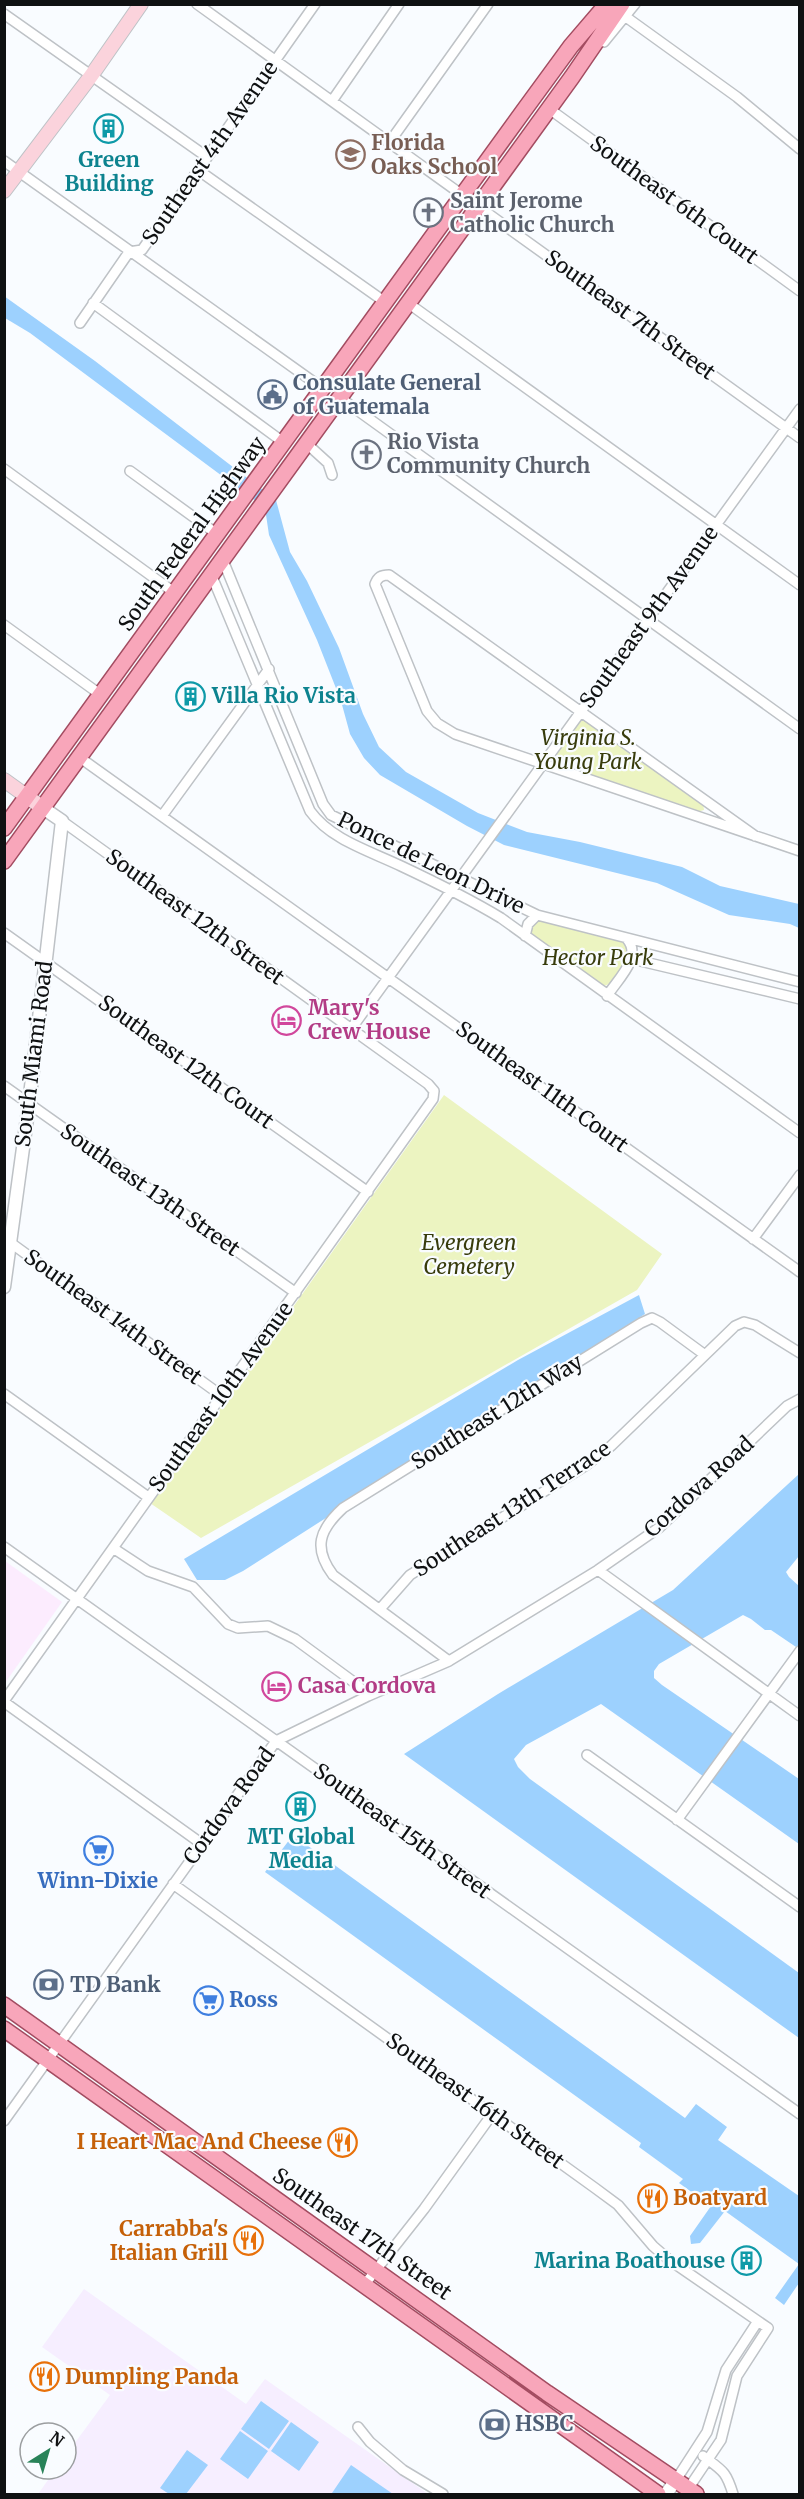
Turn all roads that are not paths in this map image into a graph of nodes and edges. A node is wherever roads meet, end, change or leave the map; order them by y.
1 (141, 4) edge
2 (197, 4) edge
3 (315, 4) edge
4 (399, 4) edge
5 (488, 4) edge
6 (596, 4) edge
7 (607, 4) edge
8 (635, 4) edge
9 (624, 11) edge
10 (4, 14) edge
11 (571, 46) junction
12 (275, 61) junction
13 (91, 76) junction
14 (332, 101) junction
15 (548, 108) junction
16 (389, 143) junction
17 (800, 149) edge
18 (207, 157) junction
19 (4, 161) edge
20 (198, 170) junction
21 (19, 172) junction
22 (4, 191) edge
23 (463, 195) junction
24 (478, 206) junction
25 (129, 252) junction
26 (800, 291) edge
27 (385, 302) junction
28 (93, 303) junction
29 (408, 303) junction
30 (80, 323) dead end
31 (339, 365) junction
32 (322, 388) junction
33 (339, 397) junction
34 (800, 409) edge
35 (320, 423) junction
36 (786, 428) junction
37 (800, 438) edge
38 (283, 442) junction
39 (306, 443) junction
40 (4, 470) edge
41 (130, 471) dead end
42 (332, 475) dead end
43 (716, 525) junction
44 (217, 534) junction
45 (222, 558) junction
46 (211, 574) junction
47 (800, 585) edge
48 (175, 593) junction
49 (249, 618) junction
50 (647, 620) junction
51 (4, 624) edge
52 (175, 624) junction
53 (232, 624) junction
54 (269, 669) junction
55 (257, 684) junction
56 (101, 695) junction
57 (580, 712) junction
58 (800, 729) edge
59 (79, 757) junction
60 (544, 762) junction
61 (4, 780) edge
62 (27, 796) junction
63 (708, 803) junction
64 (43, 808) junction
65 (162, 816) junction
66 (698, 816) junction
67 (62, 821) junction
68 (4, 828) edge
69 (755, 836) junction
70 (800, 851) edge
71 (4, 861) edge
72 (433, 866) junction
73 (426, 878) junction
74 (461, 879) junction
75 (452, 891) junction
76 (537, 915) junction
77 (4, 933) edge
78 (525, 936) junction
79 (627, 939) junction
80 (647, 944) junction
81 (632, 958) junction
82 (45, 961) junction
83 (645, 961) junction
84 (388, 977) junction
85 (800, 982) edge
86 (607, 996) junction
87 (800, 999) edge
88 (351, 1029) junction
89 (4, 1086) edge
90 (434, 1091) joint
91 (29, 1104) junction
92 (800, 1133) edge
93 (800, 1174) edge
94 (368, 1192) junction
95 (753, 1239) junction
96 (7, 1240) edge
97 (800, 1272) edge
98 (4, 1287) edge
99 (296, 1293) junction
100 (800, 1353) edge
101 (705, 1354) junction
102 (4, 1394) edge
103 (222, 1396) junction
104 (800, 1399) edge
105 (148, 1497) junction
106 (4, 1547) edge
107 (113, 1548) junction
108 (598, 1570) junction
109 (77, 1598) junction
110 (380, 1609) junction
111 (798, 1653) edge
112 (449, 1661) junction
113 (768, 1693) junction
114 (368, 1696) junction
115 (4, 1702) edge
116 (800, 1716) edge
117 (276, 1741) junction
118 (587, 1755) dead end
119 (677, 1820) junction
120 (202, 1844) junction
121 (173, 1884) junction
122 (800, 1907) edge
123 (4, 2005) edge
124 (4, 2029) edge
125 (59, 2044) junction
126 (47, 2060) junction
127 (493, 2113) junction
128 (800, 2114) edge
129 (4, 2121) edge
130 (160, 2139) junction
131 (195, 2141) junction
132 (180, 2153) junction
133 (217, 2156) junction
134 (377, 2270) junction
135 (365, 2284) junction
136 (758, 2321) junction
137 (516, 2392) junction
138 (566, 2406) junction
139 (358, 2427) dead end
140 (696, 2451) junction
141 (708, 2460) junction
142 (686, 2490) edge
143 (443, 2494) edge
144 (658, 2494) edge
145 (666, 2494) edge
146 (734, 2494) edge

1 - 13 main road
2 - 12 street, Southeast 7th Street
3 - 12 street, Southeast 4th Avenue
4 - 14 street
5 - 16 street
6 - 11 street
7 - 11 main road, South Federal Highway
8 - 9 street
9 - 15 main road
9 - 17 street
10 - 13 street
11 - 23 main road, South Federal Highway
12 - 14 street, Southeast 7th Street
12 - 18 street, Southeast 4th Avenue
13 - 18 street
13 - 21 main road
14 - 16 street, Southeast 7th Street
15 - 24 main road
15 - 26 street, Southeast 6th Court
16 - 23 street, Southeast 7th Street
18 - 20 street, Southeast 4th Avenue
19 - 21 street
20 - 25 street, Southeast 4th Avenue
20 - 27 street
21 - 22 main road
21 - 25 street
23 - 24 street, Southeast 7th Street
23 - 27 main road, South Federal Highway
24 - 29 main road
24 - 36 street, Southeast 7th Street
25 - 28 street, Southeast 4th Avenue
25 - 32 street
27 - 31 main road, South Federal Highway
28 - 30 street, Southeast 4th Avenue
28 - 38 street
29 - 33 main road
29 - 43 street
31 - 32 main road, South Federal Highway
31 - 33 main road
32 - 35 main road
32 - 38 main road, South Federal Highway
33 - 35 main road
33 - 50 street
34 - 36 street, Southeast 9th Avenue
35 - 39 main road, South Federal Highway
36 - 37 street, Southeast 7th Street
36 - 43 street, Southeast 9th Avenue
38 - 44 main road, South Federal Highway
39 - 42 street
39 - 45 main road, South Federal Highway
40 - 48 street
41 - 44 street
43 - 47 street
43 - 50 street, Southeast 9th Avenue
44 - 46 main road
44 - 48 main road, South Federal Highway
45 - 46 main road, South Federal Highway
45 - 49 street, Ponce de Leon Drive
46 - 52 main road, South Federal Highway
46 - 53 street, Ponce de Leon Drive
48 - 52 main road
48 - 56 main road, South Federal Highway
49 - 53 street
49 - 54 street, Ponce de Leon Drive
50 - 57 street, Southeast 9th Avenue
50 - 58 street
51 - 56 street
52 - 59 main road, South Federal Highway
53 - 55 street, Ponce de Leon Drive
54 - 55 street
54 - 72 street, Ponce de Leon Drive
55 - 65 street
55 - 73 street, Ponce de Leon Drive
56 - 62 main road, South Federal Highway
57 - 60 street, Southeast 9th Avenue
57 - 60 street
57 - 63 street
59 - 64 main road, South Federal Highway
59 - 65 street, Southeast 11th Court
60 - 66 street
60 - 74 street, Southeast 9th Avenue
61 - 62 main road
62 - 64 main road
62 - 68 main road, South Federal Highway
63 - 66 street
63 - 69 street
64 - 67 street, Southeast 12th Street
64 - 71 main road, South Federal Highway
65 - 84 street, Southeast 11th Court
66 - 69 street
67 - 82 street, South Miami Road
67 - 88 street, Southeast 12th Street
69 - 70 street
72 - 73 street
72 - 74 street, Ponce de Leon Drive
73 - 75 street, Ponce de Leon Drive
74 - 75 street, Southeast 9th Avenue
74 - 76 street, Ponce de Leon Drive
75 - 78 street, Ponce de Leon Drive
75 - 84 street, Southeast 9th Avenue
76 - 78 street
76 - 79 street, Ponce de Leon Drive
77 - 82 street, Southeast 12th Court
78 - 86 street, Ponce de Leon Drive
79 - 80 street, Ponce de Leon Drive
79 - 81 street
80 - 83 street
80 - 85 street, Ponce de Leon Drive
81 - 83 street
81 - 86 street
82 - 91 street, South Miami Road
82 - 94 street, Southeast 12th Court
83 - 87 street
84 - 88 street, Southeast 9th Avenue
84 - 95 street, Southeast 11th Court
86 - 92 street, Ponce de Leon Drive
88 - 90 street, Southeast 12th Street
89 - 91 street, Southeast 13th Street
90 - 94 street, Southeast 10th Avenue
91 - 96 street, South Miami Road
91 - 99 street, Southeast 13th Street
93 - 95 street
94 - 99 street, Southeast 10th Avenue
95 - 97 street, Southeast 11th Court
96 - 98 street, South Miami Road
96 - 103 street, Southeast 14th Street
99 - 103 street, Southeast 10th Avenue
100 - 101 street, Southeast 13th Terrace
101 - 110 street, Southeast 13th Terrace
101 - 110 street, Southeast 12th Way
102 - 105 street
103 - 105 street, Southeast 10th Avenue
104 - 108 street, Cordova Road
105 - 107 street, Southeast 10th Avenue
106 - 109 street, Southeast 15th Street
107 - 109 street, Southeast 10th Avenue
107 - 114 street
108 - 112 street, Cordova Road
108 - 113 street
109 - 115 street, Southeast 10th Avenue
109 - 117 street, Southeast 15th Street
110 - 112 street
111 - 113 street
112 - 114 street, Cordova Road
113 - 116 street
113 - 119 street
114 - 117 street, Cordova Road
115 - 120 street
117 - 120 street, Cordova Road
117 - 128 street, Southeast 15th Street
118 - 119 street
119 - 122 street
120 - 121 street, Cordova Road
121 - 125 street, Cordova Road
121 - 127 street, Southeast 16th Street
123 - 125 main road, Southeast 17th Street
124 - 126 main road, Southeast 17th Street
125 - 126 street, Cordova Road
125 - 131 main road, Southeast 17th Street
126 - 129 street, Cordova Road
126 - 130 main road, Southeast 17th Street
127 - 134 street
127 - 136 street, Southeast 16th Street
130 - 131 main road
130 - 132 main road, Southeast 17th Street
131 - 133 main road, Southeast 17th Street
132 - 133 main road
132 - 135 main road, Southeast 17th Street
133 - 134 main road, Southeast 17th Street
134 - 135 street
134 - 138 main road, Southeast 17th Street
135 - 137 main road, Southeast 17th Street
136 - 140 street
136 - 141 street, Southeast 16th Street
137 - 138 main road
137 - 144 main road, Southeast 17th Street
138 - 142 main road, Southeast 17th Street
139 - 143 street
140 - 141 street
140 - 142 street
141 - 142 street
141 - 146 street
142 - 145 street

